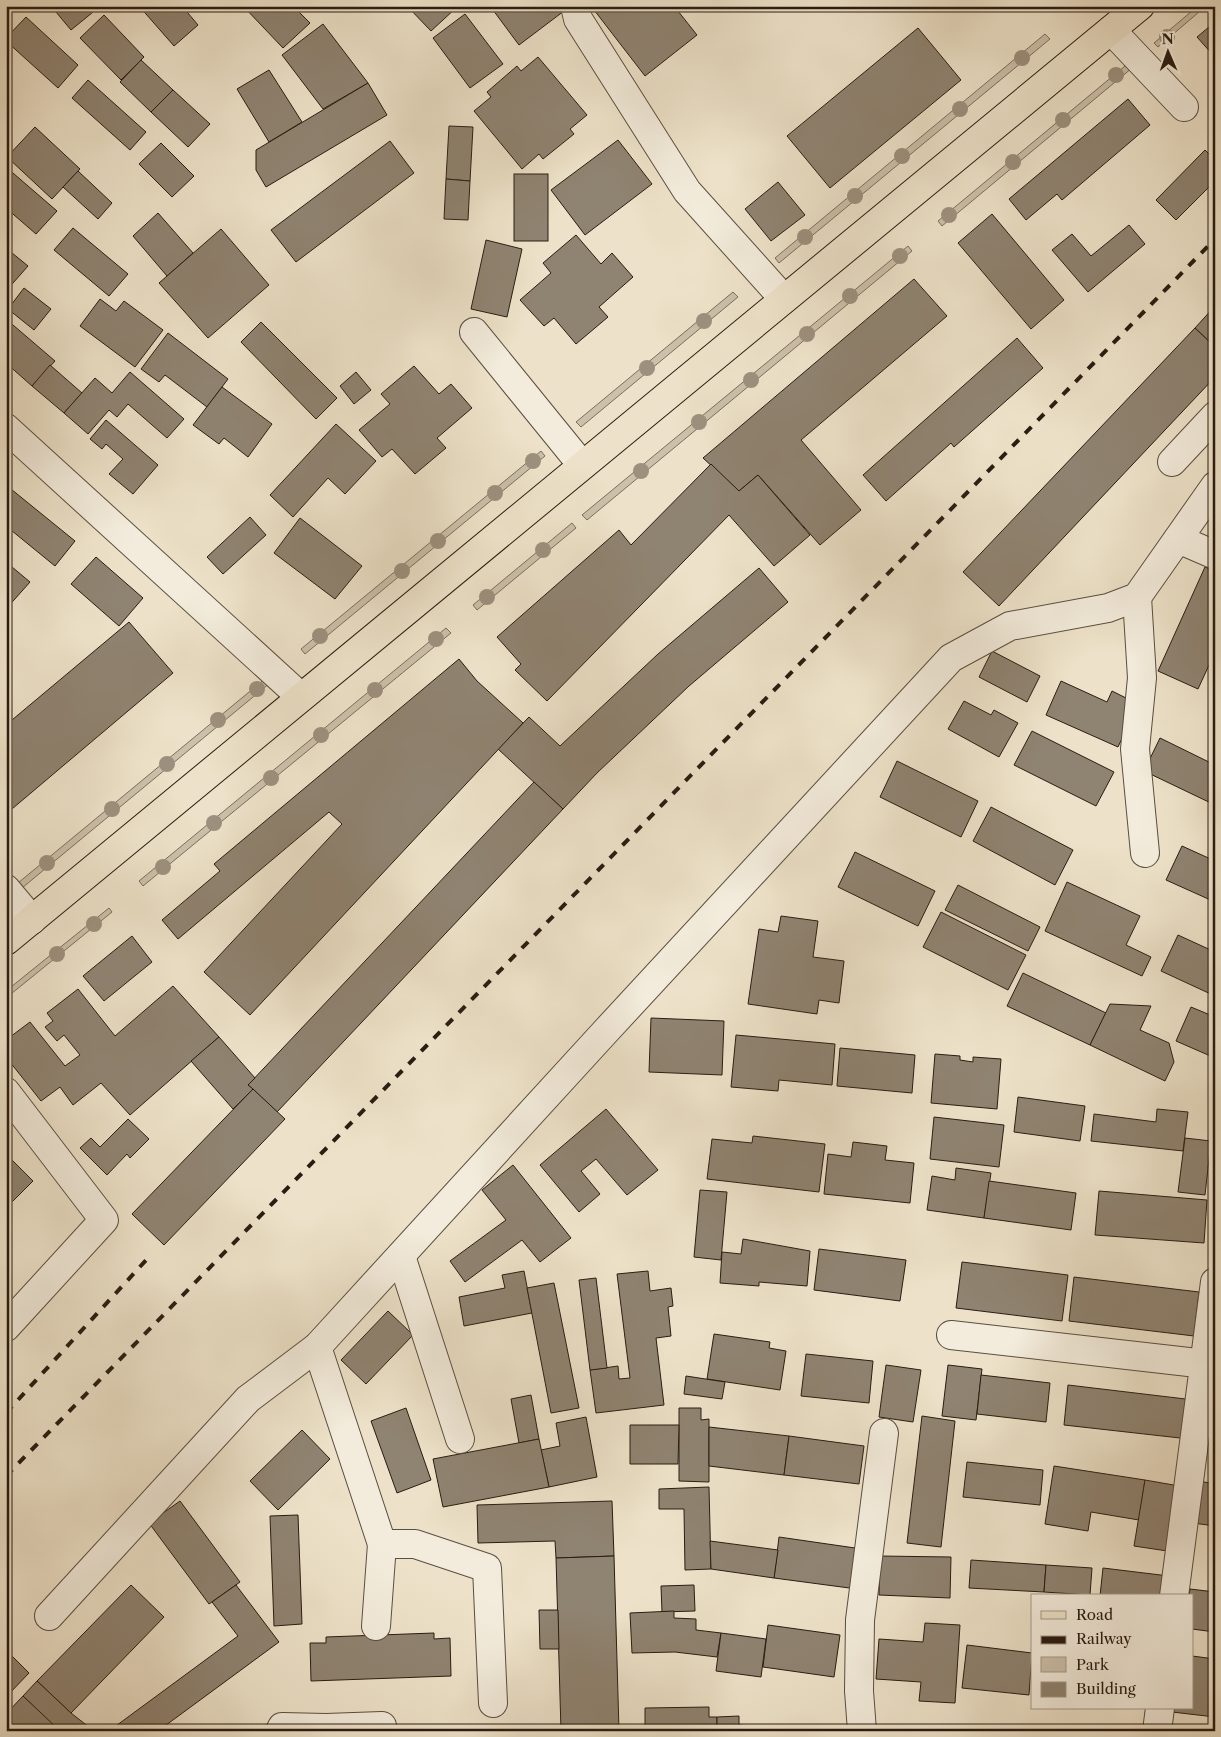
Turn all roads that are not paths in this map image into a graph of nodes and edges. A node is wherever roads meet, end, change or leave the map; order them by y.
1 (575, 6) edge
2 (1140, 6) edge
3 (1112, 30) junction
4 (1184, 107) dead end
5 (784, 299) junction
6 (474, 332) dead end
7 (1215, 416) edge
8 (6, 428) edge
9 (1172, 462) dead end
10 (582, 466) junction
11 (1215, 486) edge
12 (1178, 539) junction
13 (1215, 555) edge
14 (1136, 598) junction
15 (301, 697) junction
16 (1145, 853) dead end
17 (6, 889) edge
18 (32, 920) junction
19 (6, 941) edge
20 (6, 1092) edge
21 (401, 1256) junction
22 (1215, 1282) edge
23 (6, 1328) edge
24 (951, 1335) dead end
25 (317, 1347) junction
26 (1209, 1365) edge
27 (884, 1433) dead end
28 (460, 1439) dead end
29 (382, 1544) junction
30 (1174, 1594) edge
31 (49, 1616) dead end
32 (376, 1626) dead end
33 (493, 1703) dead end
34 (1160, 1710) edge
35 (382, 1722) edge
36 (280, 1731) edge
37 (862, 1731) edge
38 (1157, 1731) edge

1 - 5 street
2 - 3 main road
3 - 4 street
3 - 5 main road
5 - 10 main road
6 - 10 street
7 - 9 street
8 - 15 street
10 - 15 main road
11 - 12 street
12 - 13 street
12 - 14 street
14 - 16 street
14 - 21 street
15 - 18 main road
17 - 18 street
18 - 19 main road
20 - 23 street
21 - 25 street
21 - 28 street
22 - 26 street
24 - 26 street
25 - 29 street
25 - 31 street
26 - 30 street
27 - 37 street
29 - 32 street
29 - 33 street
34 - 38 street
35 - 36 street

